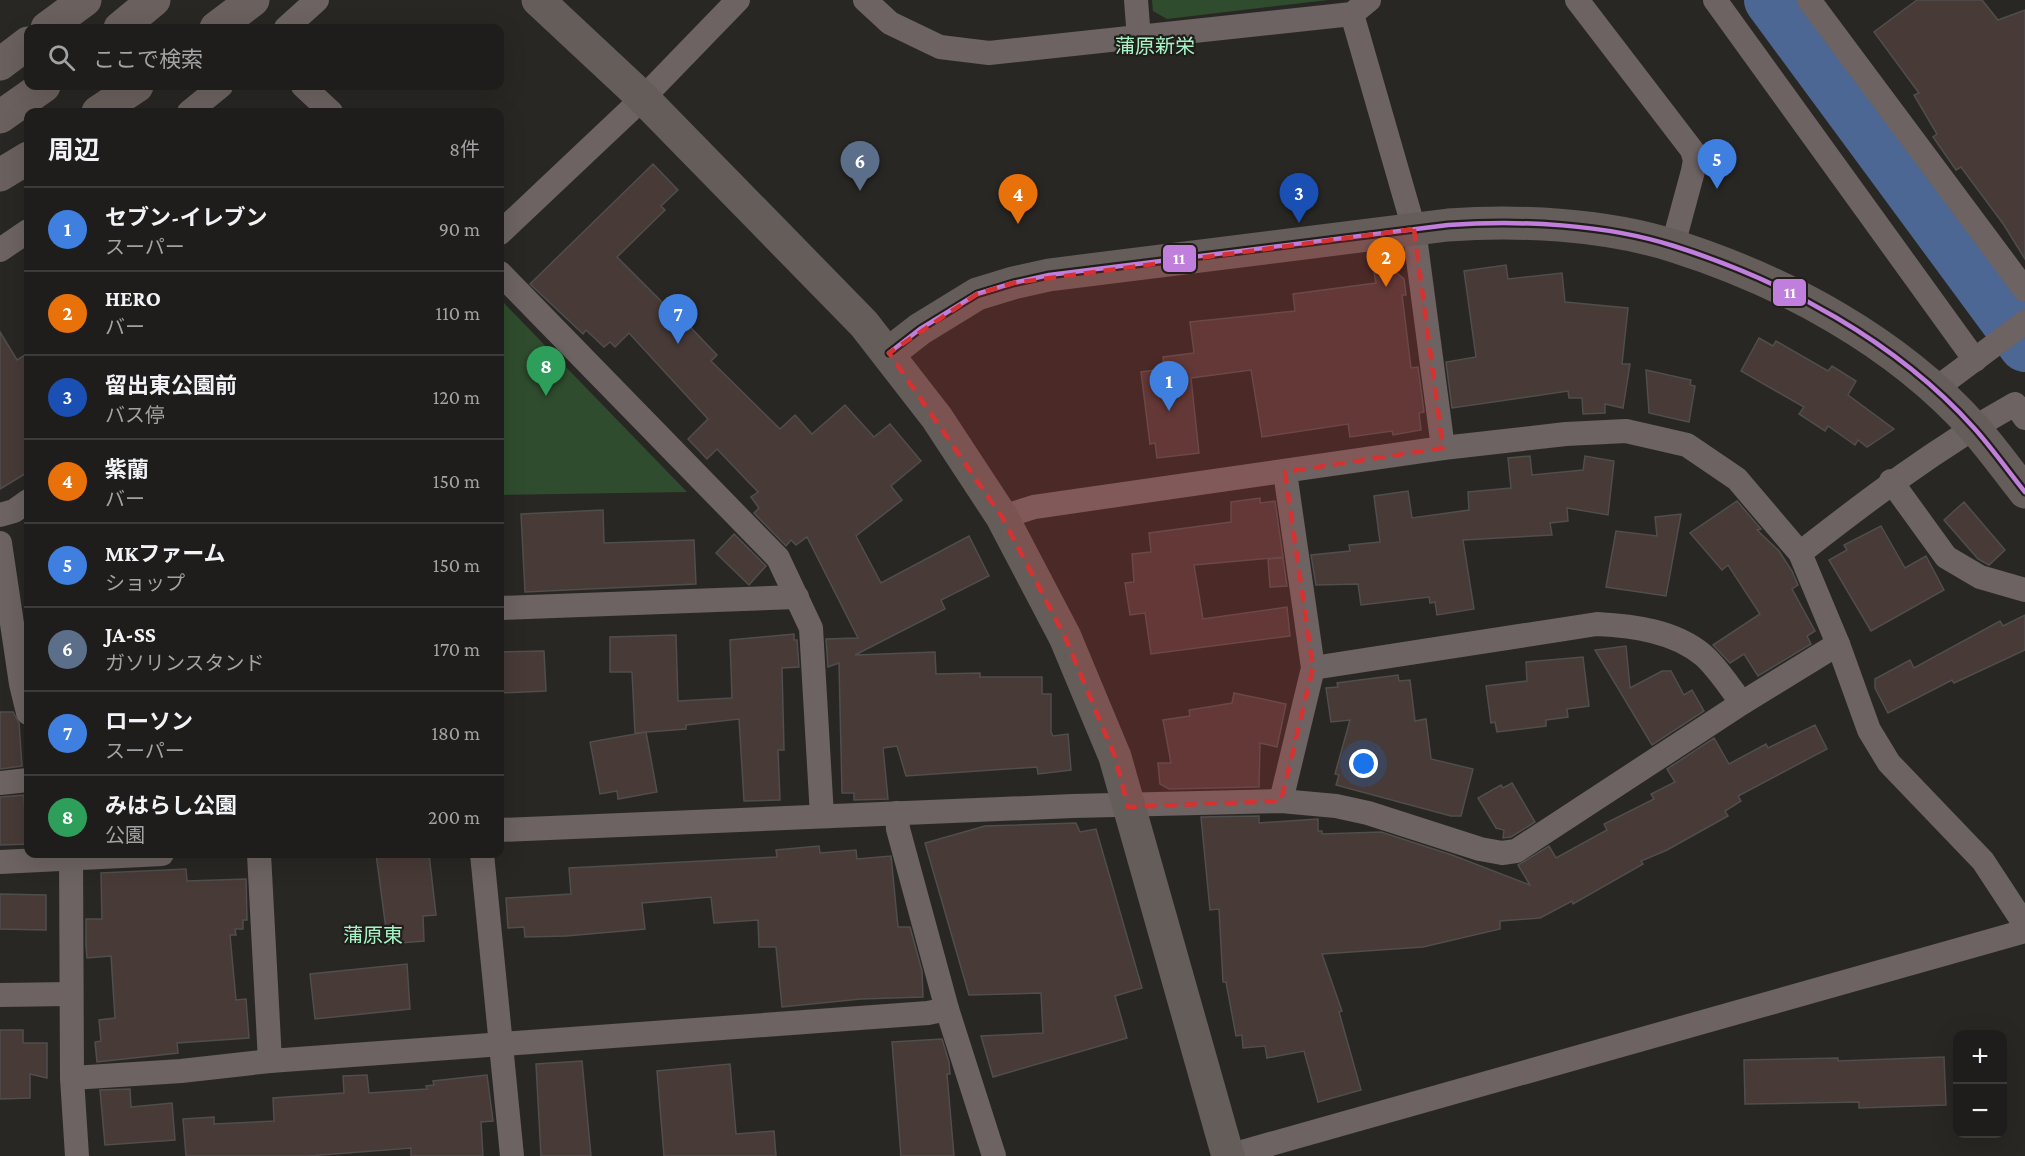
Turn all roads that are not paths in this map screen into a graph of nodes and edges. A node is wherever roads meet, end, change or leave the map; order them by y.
1 (85, 0) edge
2 (154, 0) edge
3 (253, 0) edge
4 (316, 0) edge
5 (538, 0) edge
6 (738, 0) edge
7 (865, 0) edge
8 (1136, 0) edge
9 (1577, 0) edge
10 (1715, 0) edge
11 (1819, 4) edge
12 (1360, 7) edge
13 (52, 24) edge
14 (125, 24) edge
15 (221, 24) edge
16 (290, 24) edge
17 (1139, 39) junction
18 (24, 46) edge
19 (0, 64) edge
20 (38, 90) edge
21 (131, 90) edge
22 (216, 90) edge
23 (307, 90) edge
24 (643, 98) junction
25 (104, 108) edge
26 (194, 108) edge
27 (327, 108) edge
28 (0, 117) edge
29 (24, 160) edge
30 (0, 175) edge
31 (1414, 229) junction
32 (504, 230) edge
33 (24, 234) edge
34 (1673, 245) junction
35 (0, 250) edge
36 (504, 277) edge
37 (2025, 290) edge
38 (2025, 322) edge
39 (889, 353) junction
40 (1975, 360) junction
41 (1934, 390) junction
42 (2025, 418) edge
43 (1973, 427) junction
44 (1443, 448) junction
45 (1285, 472) junction
46 (1892, 481) junction
47 (2025, 492) edge
48 (24, 504) edge
49 (0, 514) edge
50 (1002, 517) junction
51 (0, 543) edge
52 (1800, 553) junction
53 (2025, 590) edge
54 (797, 597) junction
55 (504, 608) edge
56 (1838, 644) junction
57 (1314, 668) junction
58 (24, 696) edge
59 (1742, 703) junction
60 (24, 780) edge
61 (0, 783) edge
62 (1281, 801) junction
63 (1128, 807) junction
64 (897, 813) junction
65 (822, 816) junction
66 (504, 830) edge
67 (43, 858) edge
68 (72, 858) edge
69 (259, 858) edge
70 (482, 858) edge
71 (0, 861) edge
72 (2025, 925) edge
73 (2025, 931) edge
74 (70, 994) junction
75 (0, 995) edge
76 (947, 1009) junction
77 (502, 1046) junction
78 (270, 1061) junction
79 (72, 1078) junction
80 (77, 1156) edge
81 (512, 1156) edge
82 (994, 1156) edge
83 (1228, 1156) edge

1 - 13 highway
2 - 14 highway
3 - 15 highway
4 - 16 street
5 - 24 street
6 - 24 street
7 - 17 street
8 - 17 street
9 - 34 street
10 - 40 street
11 - 37 street
12 - 17 street
12 - 31 street
18 - 19 highway
20 - 28 highway
21 - 25 highway
22 - 26 street
23 - 27 street
24 - 32 street
24 - 39 street
29 - 30 highway
31 - 34 street
31 - 39 street
31 - 44 street
33 - 35 street
34 - 41 street
36 - 54 street
38 - 40 street
39 - 50 street
40 - 41 street
41 - 43 street
42 - 43 street
43 - 46 street
43 - 47 street
44 - 45 street
44 - 52 street
45 - 50 street
45 - 57 street
46 - 52 street
46 - 53 street
48 - 49 street
50 - 63 street
51 - 58 street
52 - 56 street
54 - 55 street
54 - 65 street
56 - 59 street
56 - 72 street
57 - 59 street
57 - 62 street
59 - 62 street
60 - 61 street
62 - 63 street
63 - 64 street
63 - 83 street
64 - 65 street
64 - 76 street
65 - 66 street
67 - 71 street
68 - 74 street
69 - 78 street
70 - 77 street
73 - 83 street
74 - 75 street
74 - 79 street
76 - 77 street
76 - 82 street
77 - 78 street
77 - 81 street
78 - 79 street
79 - 80 street

